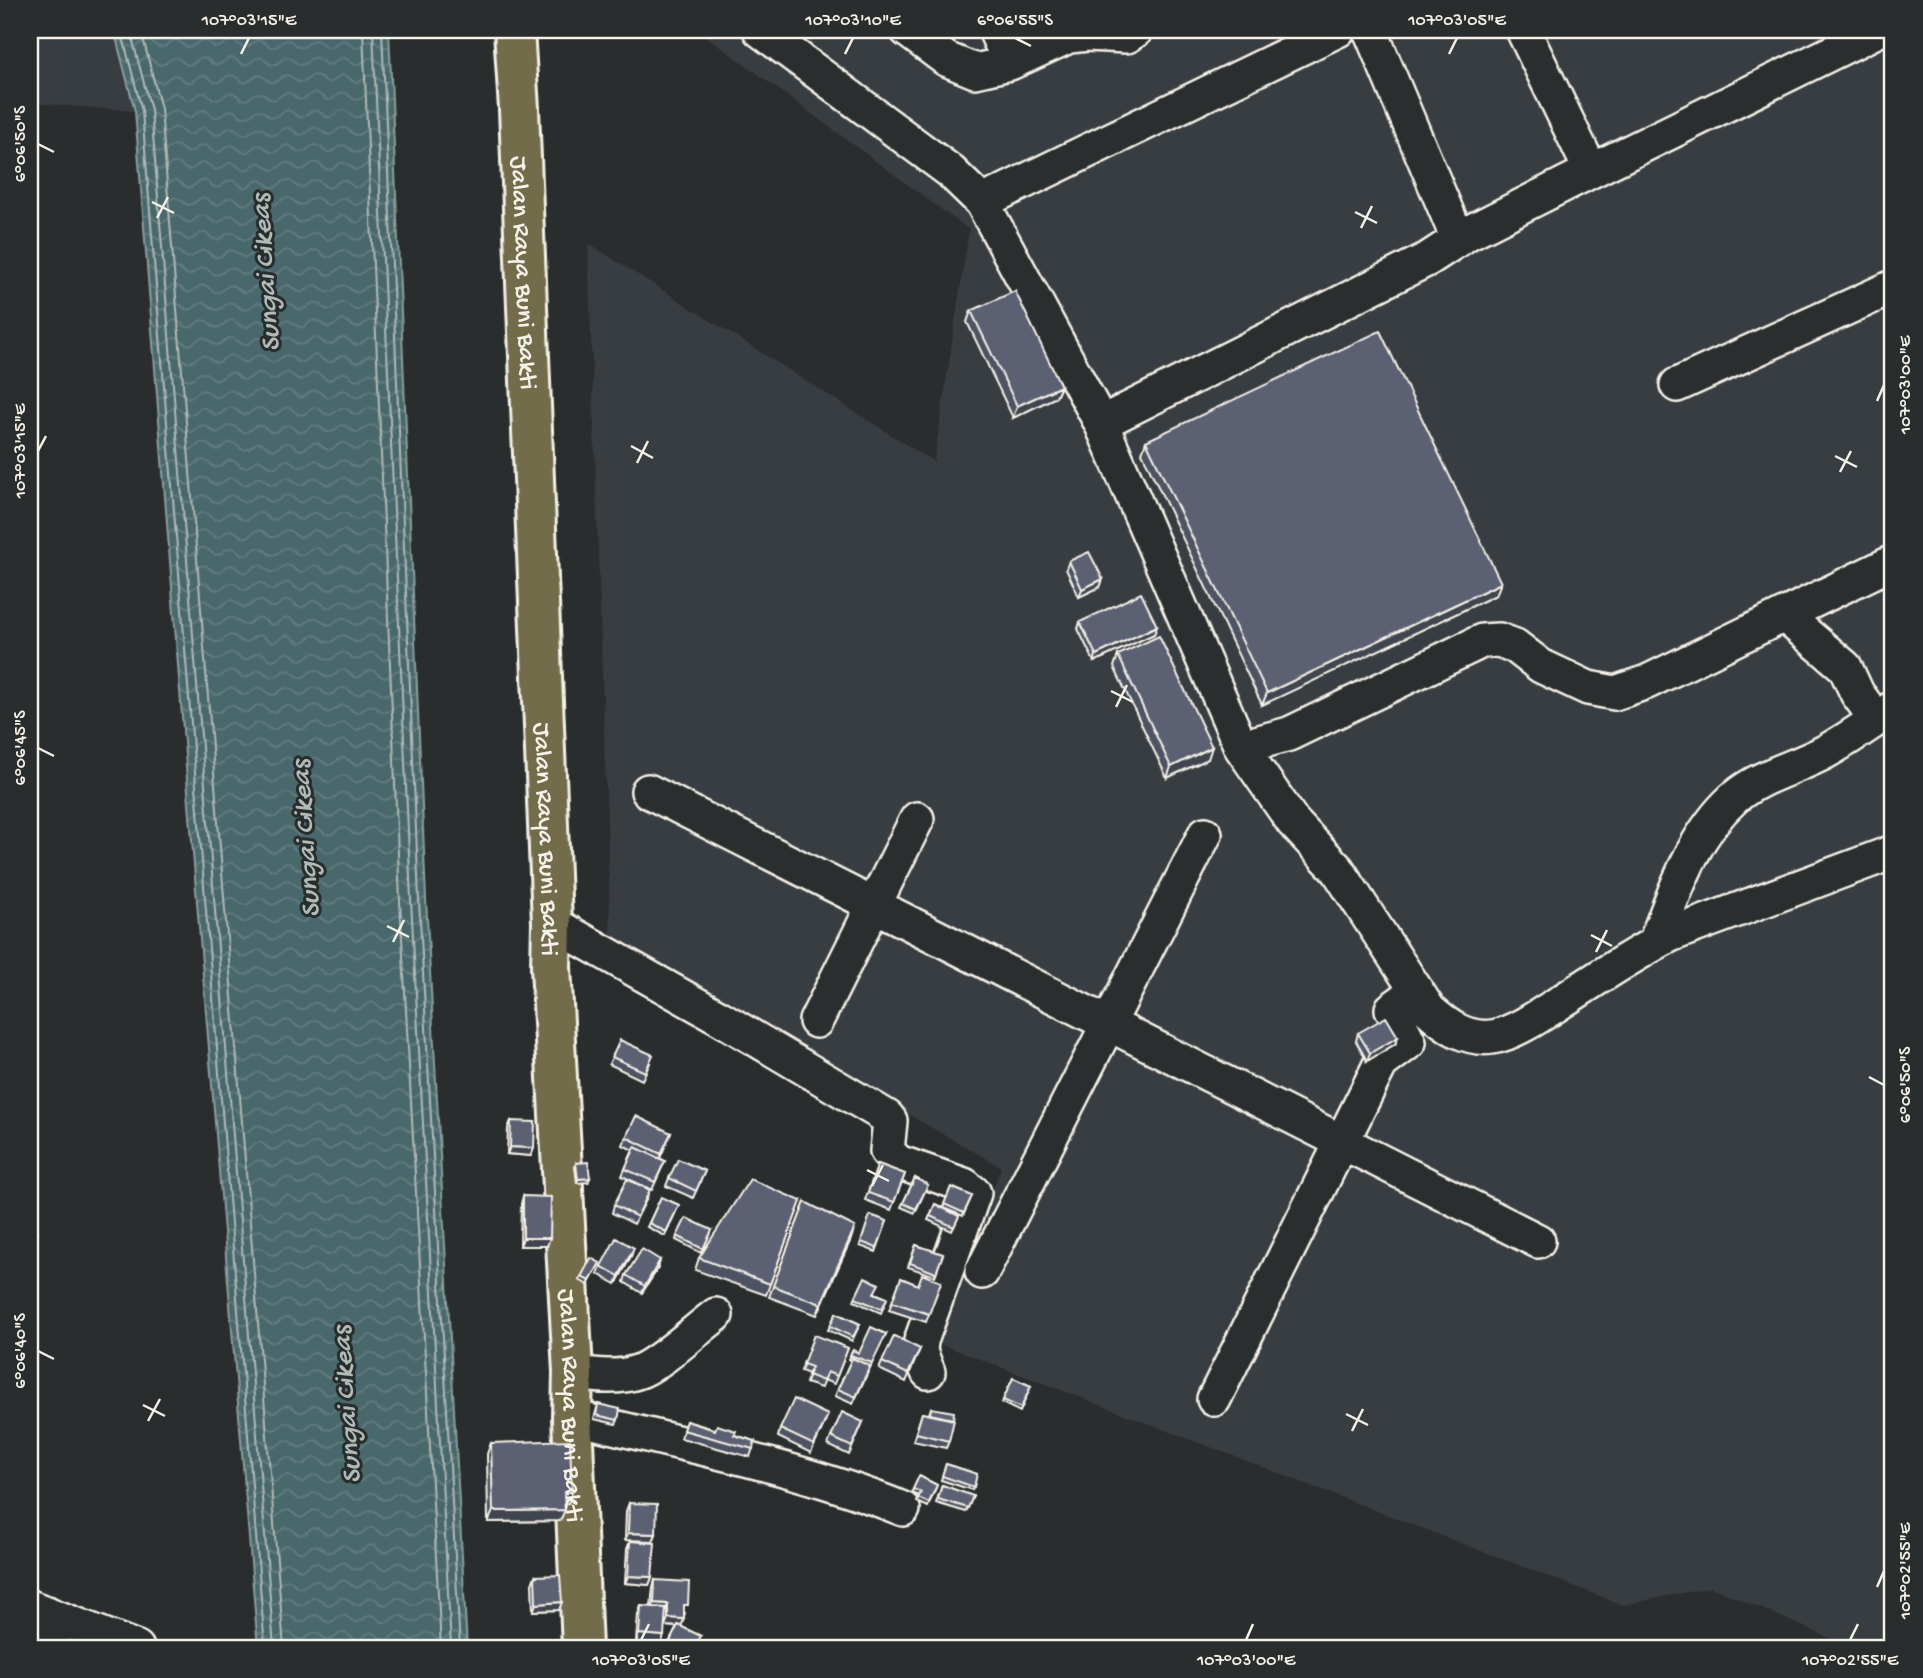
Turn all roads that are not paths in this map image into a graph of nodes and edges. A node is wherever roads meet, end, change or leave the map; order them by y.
1 (514, 30) edge
2 (760, 30) edge
3 (907, 30) edge
4 (995, 30) edge
5 (1136, 30) edge
6 (1338, 30) edge
7 (1370, 30) edge
8 (1523, 30) edge
9 (1878, 30) edge
10 (1068, 33) edge
11 (939, 44) edge
12 (1010, 63) junction
13 (1591, 171) junction
14 (982, 202) junction
15 (1458, 239) junction
16 (1893, 287) edge
17 (1677, 385) dead end
18 (1101, 423) junction
19 (1893, 562) edge
20 (1784, 615) junction
21 (1885, 714) edge
22 (1241, 747) junction
23 (648, 791) dead end
24 (917, 819) dead end
25 (1205, 834) dead end
26 (1893, 852) edge
27 (874, 905) junction
28 (552, 923) junction
29 (1655, 943) junction
30 (1417, 991) junction
31 (816, 1020) dead end
32 (1108, 1024) junction
33 (1342, 1142) junction
34 (1538, 1241) dead end
35 (982, 1272) dead end
36 (716, 1315) dead end
37 (573, 1372) junction
38 (928, 1372) dead end
39 (1214, 1399) dead end
40 (572, 1417) junction
41 (903, 1509) dead end
42 (38, 1610) edge
43 (54, 1648) edge
44 (137, 1648) edge
45 (582, 1648) edge

1 - 28 main road, Jalan Raya Buni Bakti
2 - 14 street
3 - 11 street
4 - 12 street
5 - 10 street
6 - 14 street
7 - 15 street
8 - 13 street
9 - 13 street
10 - 12 street
11 - 12 street
13 - 15 street
14 - 18 street
15 - 18 street
16 - 17 street
18 - 22 street
19 - 20 street
20 - 21 street
20 - 22 street
21 - 29 street
22 - 30 street
23 - 27 street
24 - 27 street
25 - 32 street
26 - 29 street
27 - 31 street
27 - 32 street
28 - 37 main road, Jalan Raya Buni Bakti
28 - 38 street
29 - 30 street
30 - 33 street
32 - 33 street
32 - 35 street
33 - 34 street
33 - 39 street
36 - 37 street
37 - 40 main road, Jalan Raya Buni Bakti
40 - 41 street
40 - 45 main road, Jalan Raya Buni Bakti
42 - 43 street
42 - 44 street

